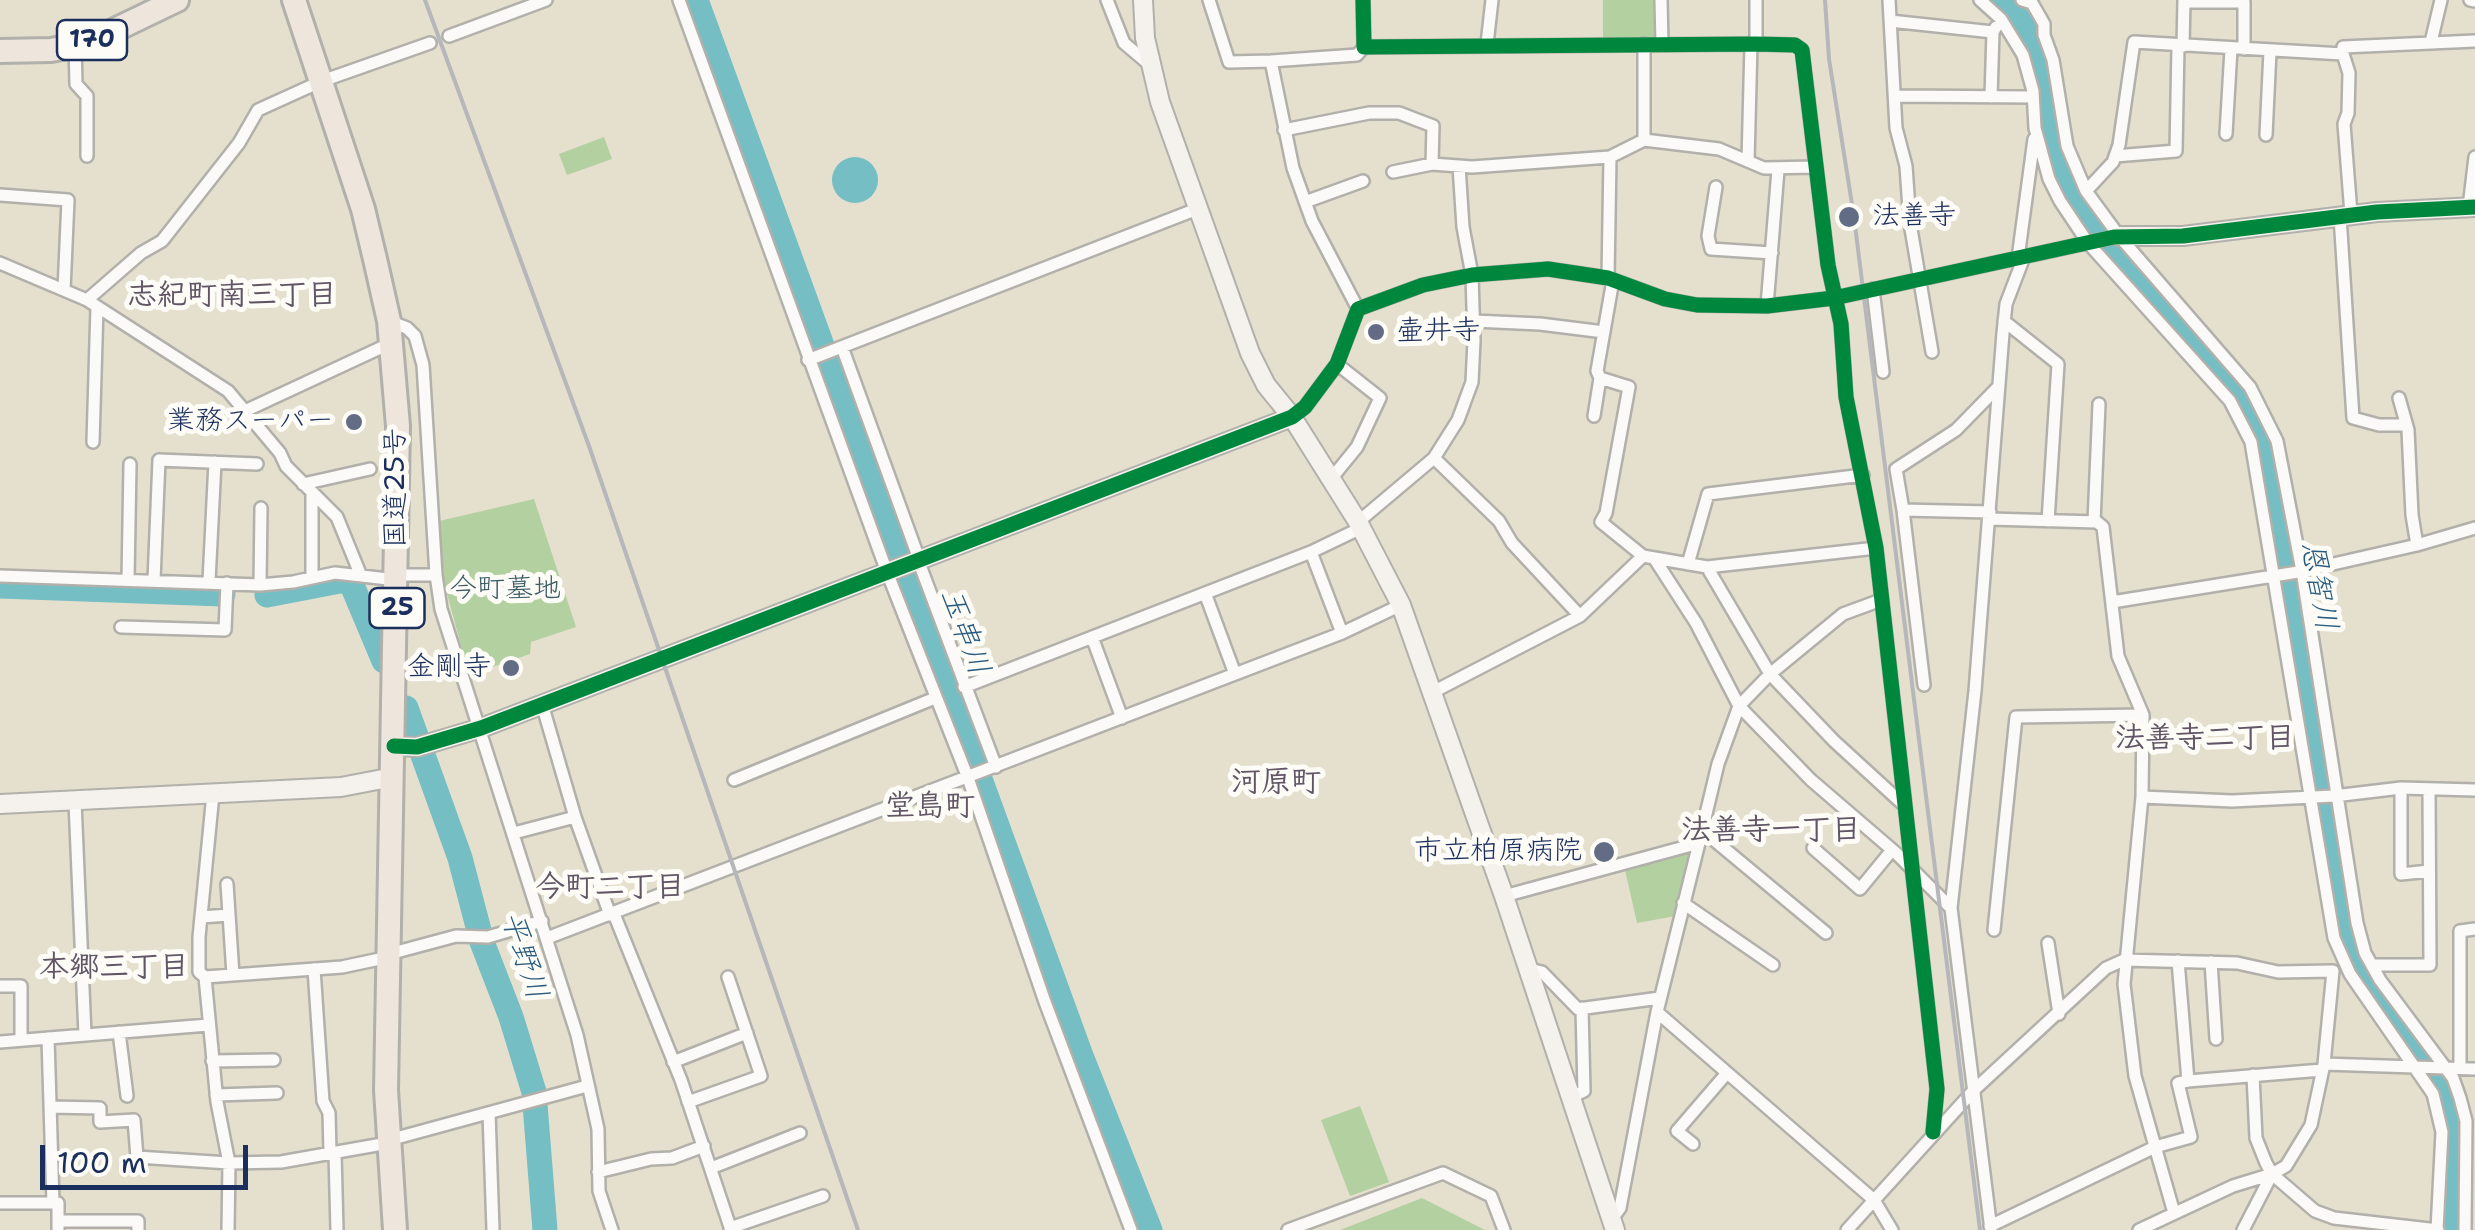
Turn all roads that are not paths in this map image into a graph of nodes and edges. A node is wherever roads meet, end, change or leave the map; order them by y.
1 (177, 0) edge
2 (294, 0) edge
3 (546, 0) edge
4 (679, 0) edge
5 (1108, 0) edge
6 (1144, 0) edge
7 (1209, 0) edge
8 (1363, 0) edge
9 (1492, 0) edge
10 (1662, 0) edge
11 (1756, 0) edge
12 (1889, 0) edge
13 (1980, 0) edge
14 (2022, 0) edge
15 (2441, 0) edge
16 (2184, 1) edge
17 (2001, 18) junction
18 (1890, 20) junction
19 (1993, 32) junction
20 (449, 36) dead end
21 (430, 42) dead end
22 (2431, 42) junction
23 (2475, 42) edge
24 (1487, 44) junction
25 (1644, 44) junction
26 (1662, 44) junction
27 (1754, 44) junction
28 (75, 45) junction
29 (2181, 46) junction
30 (1364, 47) junction
31 (2237, 49) junction
32 (0, 51) edge
33 (2270, 51) junction
34 (2343, 54) junction
35 (1271, 61) junction
36 (1150, 65) junction
37 (322, 81) junction
38 (1894, 96) junction
39 (1991, 97) junction
40 (2033, 97) junction
41 (2035, 128) junction
42 (1284, 130) junction
43 (2226, 134) dead end
44 (2266, 135) dead end
45 (1644, 140) junction
46 (87, 156) dead end
47 (2115, 156) junction
48 (2475, 157) edge
49 (1610, 158) junction
50 (1748, 161) junction
51 (1432, 164) junction
52 (1459, 166) junction
53 (1816, 167) junction
54 (1778, 170) junction
55 (1392, 172) dead end
56 (1363, 181) dead end
57 (1716, 187) dead end
58 (2086, 191) junction
59 (0, 195) edge
60 (1305, 202) junction
61 (2472, 207) edge
62 (1197, 208) junction
63 (2345, 215) junction
64 (2116, 237) junction
65 (2090, 242) junction
66 (1772, 253) junction
67 (2021, 258) junction
68 (0, 264) edge
69 (1472, 275) junction
70 (1610, 279) junction
71 (1918, 280) junction
72 (1873, 289) junction
73 (64, 290) junction
74 (1834, 298) junction
75 (92, 303) junction
76 (1767, 306) junction
77 (1358, 309) junction
78 (2004, 321) junction
79 (1474, 322) junction
80 (390, 332) junction
81 (1604, 332) junction
82 (840, 348) junction
83 (1932, 352) dead end
84 (813, 358) junction
85 (1337, 364) junction
86 (1883, 372) dead end
87 (1600, 378) junction
88 (1999, 386) junction
89 (2400, 398) dead end
90 (2099, 404) dead end
91 (246, 410) junction
92 (1594, 416) dead end
93 (1292, 418) junction
94 (2406, 425) junction
95 (92, 442) dead end
96 (1434, 458) junction
97 (215, 462) junction
98 (130, 464) dead end
99 (257, 464) dead end
100 (370, 469) dead end
101 (1862, 475) junction
102 (1331, 479) junction
103 (302, 484) junction
104 (312, 496) junction
105 (261, 508) dead end
106 (1903, 510) junction
107 (1990, 516) junction
108 (2048, 520) junction
109 (2094, 522) junction
110 (1360, 525) junction
111 (2475, 528) edge
112 (2417, 545) junction
113 (1876, 548) junction
114 (1311, 552) junction
115 (1649, 557) junction
116 (907, 564) junction
117 (1688, 564) junction
118 (1707, 567) junction
119 (2300, 571) junction
120 (436, 575) junction
121 (0, 576) edge
122 (362, 576) junction
123 (2276, 576) junction
124 (398, 577) junction
125 (312, 578) junction
126 (128, 580) junction
127 (154, 580) junction
128 (209, 581) junction
129 (227, 583) junction
130 (260, 585) junction
131 (1205, 593) junction
132 (1880, 600) junction
133 (2112, 602) junction
134 (1400, 605) junction
135 (1580, 616) junction
136 (120, 627) dead end
137 (1342, 633) junction
138 (1092, 637) junction
139 (1235, 674) junction
140 (1770, 674) junction
141 (1924, 685) dead end
142 (964, 687) junction
143 (1434, 692) junction
144 (935, 698) junction
145 (542, 704) junction
146 (1739, 706) junction
147 (2143, 715) junction
148 (1122, 718) junction
149 (481, 728) junction
150 (412, 746) junction
151 (992, 769) junction
152 (971, 776) junction
153 (394, 777) junction
154 (734, 780) dead end
155 (2401, 788) junction
156 (2429, 789) junction
157 (2475, 790) edge
158 (213, 794) junction
159 (2336, 796) junction
160 (2142, 797) junction
161 (2315, 797) junction
162 (75, 802) junction
163 (0, 804) edge
164 (1905, 806) junction
165 (575, 817) junction
166 (514, 833) junction
167 (1700, 836) junction
168 (1812, 848) dead end
169 (1892, 850) junction
170 (1912, 870) junction
171 (2429, 872) junction
172 (227, 884) dead end
173 (1504, 896) junction
174 (1683, 903) junction
175 (1952, 908) junction
176 (229, 915) junction
177 (612, 915) junction
178 (201, 917) junction
179 (542, 922) junction
180 (2475, 929) edge
181 (1994, 930) dead end
182 (1826, 933) dead end
183 (547, 938) junction
184 (2048, 943) dead end
185 (2341, 954) junction
186 (389, 955) junction
187 (2124, 960) junction
188 (2178, 961) junction
189 (2211, 962) junction
190 (1773, 965) dead end
191 (2372, 965) junction
192 (314, 969) junction
193 (1529, 969) junction
194 (2333, 971) junction
195 (233, 975) junction
196 (205, 977) junction
197 (728, 977) dead end
198 (0, 986) edge
199 (1660, 998) junction
200 (1582, 1008) junction
201 (1657, 1012) junction
202 (2059, 1014) junction
203 (208, 1025) junction
204 (119, 1032) junction
205 (747, 1032) junction
206 (85, 1035) junction
207 (48, 1038) junction
208 (21, 1040) junction
209 (2216, 1040) dead end
210 (0, 1042) edge
211 (274, 1060) dead end
212 (212, 1062) junction
213 (673, 1062) junction
214 (2417, 1066) junction
215 (2323, 1067) junction
216 (2442, 1067) junction
217 (2460, 1068) junction
218 (2475, 1069) edge
219 (1727, 1073) junction
220 (2254, 1076) junction
221 (2188, 1081) junction
222 (587, 1086) junction
223 (1974, 1090) junction
224 (276, 1093) dead end
225 (216, 1095) junction
226 (127, 1096) dead end
227 (1571, 1097) junction
228 (688, 1102) junction
229 (50, 1107) junction
230 (488, 1113) junction
231 (1933, 1132) junction
232 (800, 1133) dead end
233 (388, 1141) junction
234 (1693, 1144) dead end
235 (704, 1146) junction
236 (2155, 1147) junction
237 (332, 1153) junction
238 (229, 1163) junction
239 (711, 1168) junction
240 (598, 1172) junction
241 (2272, 1174) junction
242 (822, 1196) dead end
243 (1874, 1200) junction
244 (0, 1203) edge
245 (53, 1203) junction
246 (2174, 1213) junction
247 (1614, 1224) edge
248 (58, 1225) edge
249 (1990, 1228) edge
250 (730, 1229) edge
251 (138, 1230) edge
252 (228, 1230) edge
253 (337, 1230) edge
254 (396, 1230) edge
255 (493, 1230) edge
256 (612, 1230) edge
257 (1131, 1230) edge
258 (1288, 1230) edge
259 (1504, 1230) edge
260 (1846, 1230) edge
261 (1892, 1230) edge
262 (2139, 1230) edge
263 (2243, 1230) edge
264 (2437, 1230) edge
265 (2465, 1230) edge

1 - 28 highway, 170
2 - 37 highway, 国道25号 / 25
3 - 20 street
4 - 84 street
5 - 36 street
6 - 36 street
7 - 35 street
8 - 30 street
9 - 24 street
10 - 26 street
11 - 27 street
12 - 18 street
13 - 17 street
14 - 58 street
15 - 22 street
16 - 29 street
16 - 31 street
17 - 19 street
17 - 40 street
18 - 19 street
18 - 38 street
19 - 39 street
21 - 37 street
22 - 23 street
22 - 34 street
24 - 25 street
24 - 30 street
25 - 26 street
25 - 45 street
26 - 27 street
27 - 50 street
27 - 53 street
28 - 32 highway, 170
28 - 46 street
29 - 31 street
29 - 47 street
29 - 47 street
30 - 35 street
31 - 33 street
31 - 43 street
33 - 34 street
33 - 44 street
34 - 63 street
35 - 42 street
36 - 62 street
37 - 75 street
37 - 80 highway, 国道25号 / 25
38 - 39 street
38 - 71 street
39 - 40 street
40 - 41 street
41 - 65 street
41 - 67 street
42 - 51 street
42 - 60 street
45 - 49 street
45 - 50 street
47 - 58 street
48 - 61 street
49 - 52 street
49 - 70 street
50 - 54 street
51 - 52 street
51 - 55 street
52 - 69 street
53 - 54 street
53 - 74 street
54 - 66 street
56 - 60 street
57 - 66 street
58 - 64 street
59 - 73 street
60 - 77 street
61 - 63 street
62 - 82 street
62 - 93 street
63 - 64 street
63 - 94 street
64 - 65 street
64 - 119 street
65 - 67 street
65 - 123 street
66 - 76 street
67 - 71 street
67 - 78 street
68 - 73 street
69 - 70 street
69 - 77 street
69 - 79 street
70 - 76 street
70 - 81 street
71 - 72 street
71 - 83 street
72 - 74 street
72 - 86 street
73 - 75 street
74 - 76 street
74 - 101 street
75 - 91 street
75 - 95 street
77 - 85 street
78 - 88 street
78 - 108 street
79 - 81 street
79 - 96 street
80 - 91 street
80 - 120 street
80 - 124 highway, 国道25号 / 25
81 - 87 street
82 - 84 street
82 - 116 street
84 - 116 street
85 - 93 street
85 - 102 street
87 - 92 street
87 - 115 street
88 - 106 street
88 - 107 street
89 - 94 street
90 - 109 street
91 - 103 street
93 - 102 street
93 - 116 street
94 - 112 street
96 - 110 street
96 - 135 street
97 - 99 street
97 - 127 street
97 - 128 street
98 - 126 street
100 - 103 street
101 - 113 street
101 - 117 street
102 - 110 street
103 - 104 street
104 - 122 street
104 - 125 street
105 - 130 street
106 - 107 street
106 - 141 street
107 - 108 street
107 - 175 street
108 - 109 street
109 - 133 street
110 - 114 street
110 - 134 street
111 - 112 street
112 - 119 street
113 - 118 street
113 - 132 street
114 - 131 street
114 - 137 street
115 - 117 street
115 - 135 street
115 - 146 street
116 - 142 street
116 - 144 street
116 - 145 street
117 - 118 street
118 - 140 street
119 - 123 street
119 - 159 street
120 - 124 street
120 - 149 street
121 - 126 street
122 - 124 street
122 - 125 street
123 - 133 street
123 - 161 street
124 - 150 highway, 国道25号 / 25
125 - 130 street
126 - 127 street
127 - 128 street
128 - 129 street
129 - 130 street
129 - 136 street
131 - 138 street
131 - 139 street
132 - 140 street
132 - 164 street
133 - 147 street
134 - 137 street
134 - 143 street
135 - 143 street
137 - 139 street
138 - 142 street
138 - 148 street
139 - 148 street
140 - 146 street
140 - 164 street
142 - 151 street
143 - 173 street
144 - 152 street
144 - 154 street
145 - 149 street
145 - 165 street
146 - 167 street
146 - 169 street
147 - 160 street
147 - 181 street
148 - 151 street
149 - 150 street
149 - 166 street
150 - 153 highway, 国道25号 / 25
151 - 152 street
152 - 177 street
152 - 257 street
153 - 158 street
153 - 186 highway, 国道25号 / 25
155 - 156 street
155 - 159 street
155 - 171 street
156 - 157 street
156 - 171 street
158 - 162 street
158 - 178 street
159 - 161 street
159 - 191 street
160 - 161 street
160 - 187 street
161 - 185 street
162 - 163 street
162 - 206 street
164 - 170 street
165 - 166 street
165 - 177 street
166 - 179 street
167 - 173 street
167 - 174 street
167 - 182 street
168 - 169 street
169 - 170 street
170 - 175 street
170 - 231 street
171 - 191 street
172 - 176 street
173 - 193 street
174 - 190 street
174 - 199 street
175 - 223 street
176 - 178 street
176 - 195 street
177 - 183 street
177 - 213 street
178 - 196 street
179 - 183 street
179 - 186 street
180 - 217 street
183 - 222 street
184 - 202 street
185 - 194 street
185 - 214 street
186 - 192 street
186 - 233 highway, 国道25号 / 25
187 - 188 street
187 - 202 street
187 - 236 street
188 - 189 street
188 - 221 street
189 - 194 street
189 - 209 street
191 - 216 street
192 - 195 street
192 - 237 street
193 - 200 street
193 - 227 street
194 - 215 street
195 - 196 street
196 - 203 street
197 - 205 street
198 - 208 street
199 - 200 street
199 - 201 street
200 - 227 street
201 - 219 street
201 - 247 street
202 - 223 street
203 - 204 street
203 - 212 street
204 - 206 street
204 - 226 street
205 - 213 street
205 - 228 street
206 - 207 street
207 - 208 street
207 - 229 street
208 - 210 street
211 - 212 street
212 - 225 street
213 - 228 street
214 - 215 street
214 - 216 street
214 - 264 street
215 - 220 street
215 - 241 street
216 - 217 street
216 - 265 street
217 - 218 street
219 - 234 street
219 - 243 street
220 - 221 street
220 - 241 street
221 - 236 street
222 - 230 street
222 - 240 street
223 - 231 street
223 - 249 street
224 - 225 street
225 - 238 street
227 - 247 street
228 - 235 street
229 - 238 street
229 - 245 street
230 - 233 street
230 - 255 street
231 - 243 street
232 - 239 street
233 - 237 street
233 - 254 highway, 国道25号 / 25
235 - 239 street
235 - 240 street
236 - 246 street
236 - 249 street
237 - 238 street
237 - 253 street
238 - 252 street
239 - 250 street
240 - 256 street
241 - 246 street
241 - 263 street
241 - 264 street
242 - 250 street
243 - 260 street
243 - 261 street
244 - 245 street
245 - 248 street
246 - 262 street
248 - 251 street
258 - 259 street

